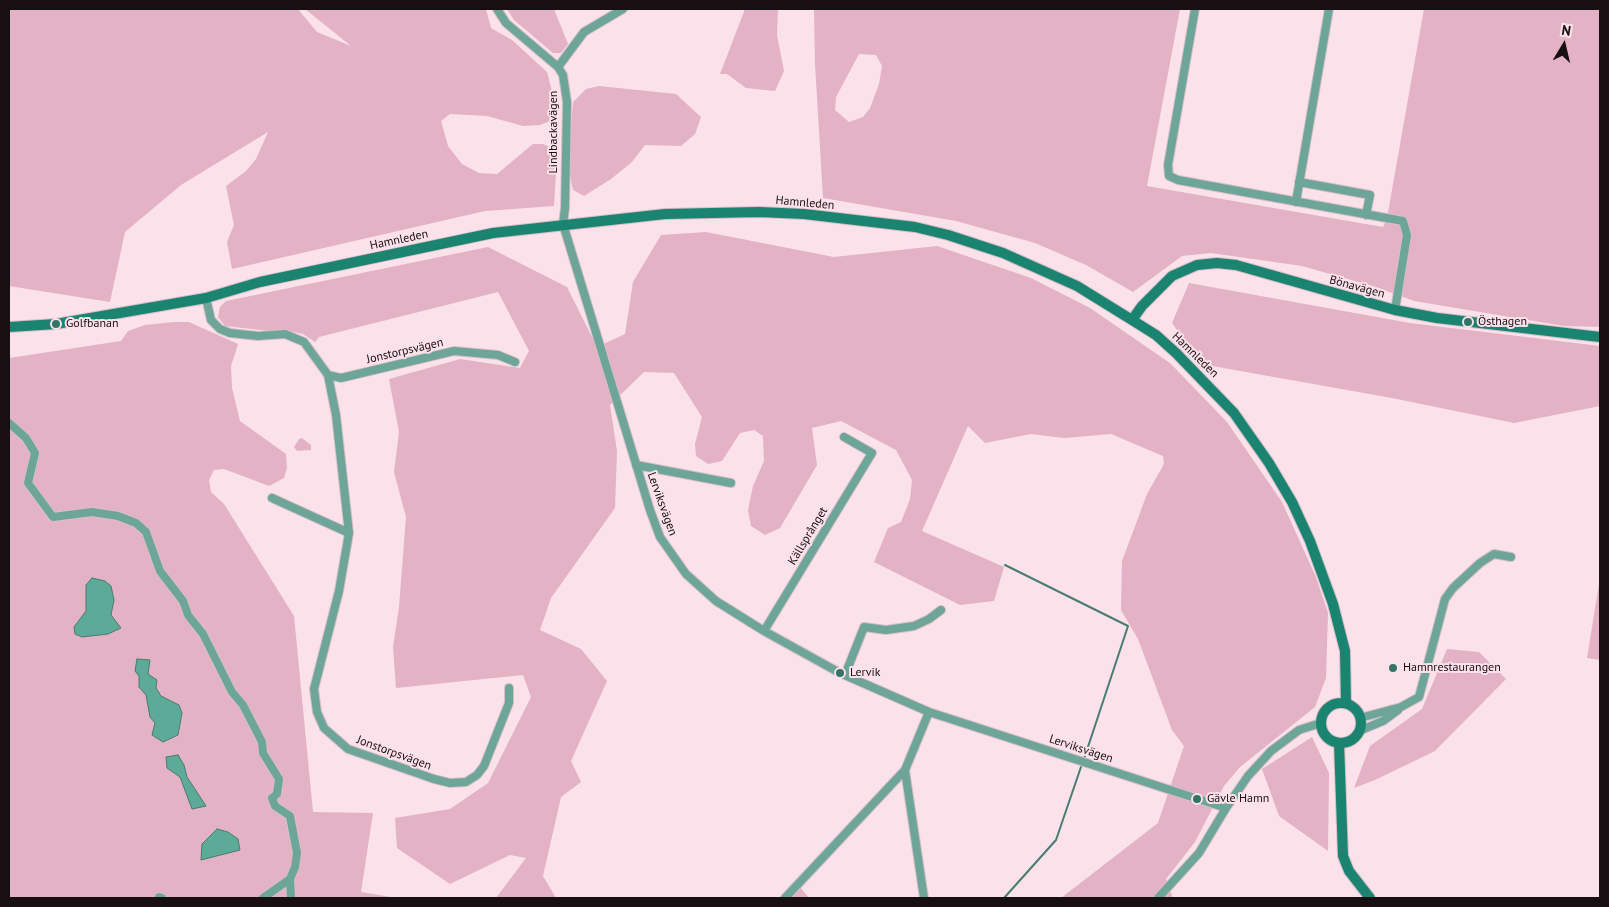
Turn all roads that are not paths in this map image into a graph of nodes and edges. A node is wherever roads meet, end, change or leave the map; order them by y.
1 (497, 9) edge
2 (623, 9) edge
3 (1195, 9) edge
4 (1329, 9) edge
5 (558, 66) junction
6 (1299, 182) junction
7 (1296, 202) junction
8 (1366, 215) junction
9 (563, 224) junction
10 (206, 298) junction
11 (1395, 310) junction
12 (1132, 320) junction
13 (9, 326) edge
14 (1600, 337) edge
15 (515, 362) dead end
16 (328, 375) junction
17 (9, 423) edge
18 (844, 436) dead end
19 (636, 465) junction
20 (730, 483) dead end
21 (272, 498) dead end
22 (349, 533) junction
23 (1511, 557) dead end
24 (941, 610) dead end
25 (764, 631) junction
26 (845, 676) junction
27 (509, 688) dead end
28 (1346, 703) junction
29 (1401, 707) junction
30 (929, 712) junction
31 (1360, 718) junction
32 (1321, 723) junction
33 (1359, 731) junction
34 (1339, 743) junction
35 (905, 770) junction
36 (1226, 808) junction
37 (290, 879) junction
38 (263, 898) edge
39 (291, 898) edge
40 (785, 898) edge
41 (924, 898) edge
42 (1158, 898) edge
43 (1370, 898) edge

1 - 5 street
2 - 5 street
3 - 7 street
4 - 6 street
5 - 9 street, Lindbackavägen
6 - 7 street
6 - 8 street
7 - 8 street
8 - 11 street
9 - 10 main road, Hamnleden
9 - 12 main road, Hamnleden
9 - 19 street, Lerviksvägen
10 - 13 main road, Hamnleden
10 - 16 street, Jonstorpsvägen
11 - 12 main road, Bönavägen
11 - 14 main road, Bönavägen
12 - 28 main road, Hamnleden
15 - 16 street, Jonstorpsvägen
16 - 22 street, Jonstorpsvägen
17 - 37 street
18 - 25 street, Källsprånget
19 - 20 street
19 - 25 street, Lerviksvägen
21 - 22 street
22 - 27 street, Jonstorpsvägen
23 - 29 street
24 - 26 street
25 - 26 street, Lerviksvägen
26 - 30 street, Lerviksvägen
28 - 31 main road
28 - 32 main road
29 - 31 street
29 - 33 street
30 - 35 street
30 - 36 street, Lerviksvägen
31 - 33 main road
32 - 34 main road
32 - 36 street
33 - 34 main road
34 - 43 main road
35 - 40 street
35 - 41 street
36 - 42 street
37 - 38 street
37 - 39 street

